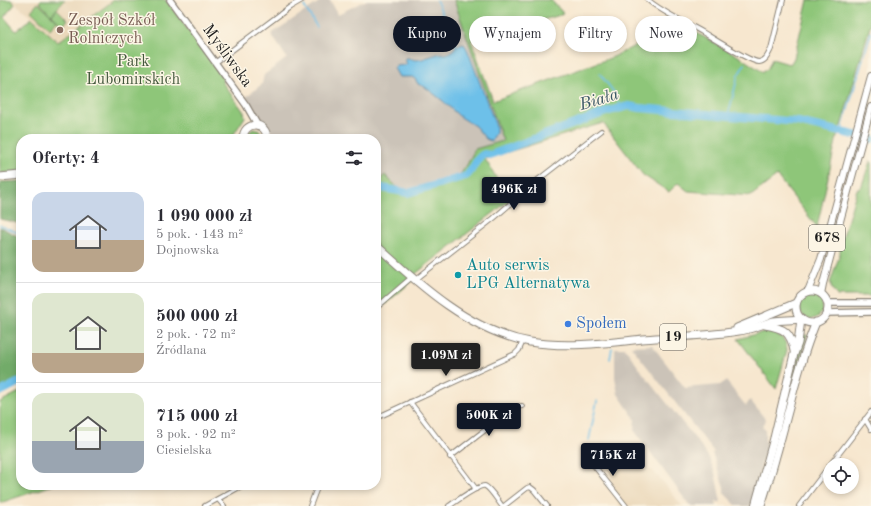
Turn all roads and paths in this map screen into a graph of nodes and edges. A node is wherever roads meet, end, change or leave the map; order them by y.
1 (170, 0) edge
2 (302, 0) edge
3 (648, 0) edge
4 (783, 0) edge
5 (216, 62) junction
6 (871, 76) edge
7 (248, 107) junction
8 (871, 107) edge
9 (258, 126) junction
10 (248, 127) junction
11 (601, 131) dead end
12 (244, 134) edge
13 (266, 134) edge
14 (16, 175) edge
15 (0, 177) edge
16 (381, 249) edge
17 (414, 278) junction
18 (808, 291) junction
19 (821, 294) junction
20 (796, 303) junction
21 (827, 303) junction
22 (381, 304) edge
23 (871, 304) edge
24 (871, 312) edge
25 (826, 313) junction
26 (801, 319) junction
27 (816, 322) junction
28 (765, 324) junction
29 (728, 332) junction
30 (523, 341) junction
31 (794, 354) junction
32 (410, 402) junction
33 (522, 406) dead end
34 (871, 412) edge
35 (381, 416) edge
36 (865, 420) junction
37 (871, 429) edge
38 (450, 457) junction
39 (588, 458) dead end
40 (835, 458) edge
41 (823, 474) edge
42 (476, 489) junction
43 (234, 490) edge
44 (316, 490) edge
45 (218, 499) junction
46 (206, 506) edge
47 (224, 506) edge
48 (310, 506) edge
49 (450, 506) edge
50 (503, 506) edge
51 (547, 506) edge
52 (626, 506) edge
53 (755, 506) edge
54 (761, 506) edge
55 (799, 506) edge

1 - 5 street, Myśliwska
2 - 5 street
3 - 4 street
5 - 7 street, Myśliwska
6 - 18 main road, 678
7 - 9 street, Myśliwska
7 - 10 street, Myśliwska
8 - 19 main road, 678
9 - 10 highway
9 - 13 highway
10 - 12 highway
11 - 17 street
14 - 15 highway
16 - 17 highway, 19
17 - 22 street
17 - 30 highway, 19
18 - 19 highway
18 - 20 highway, 19
19 - 21 highway
20 - 26 highway
20 - 29 highway, 19
21 - 23 street
21 - 25 highway
24 - 25 street
25 - 27 highway
26 - 27 highway, 19
26 - 28 highway, 19
26 - 31 highway
27 - 54 highway
28 - 29 highway, 19
28 - 31 highway
29 - 30 highway, 19
30 - 32 street
31 - 53 highway
32 - 35 street
32 - 38 street
33 - 38 street
34 - 36 street
36 - 37 street
36 - 40 street
38 - 42 street
39 - 52 street
41 - 55 street
42 - 49 street
42 - 50 street
43 - 45 street
44 - 48 street
45 - 46 street
45 - 47 street
50 - 51 street

